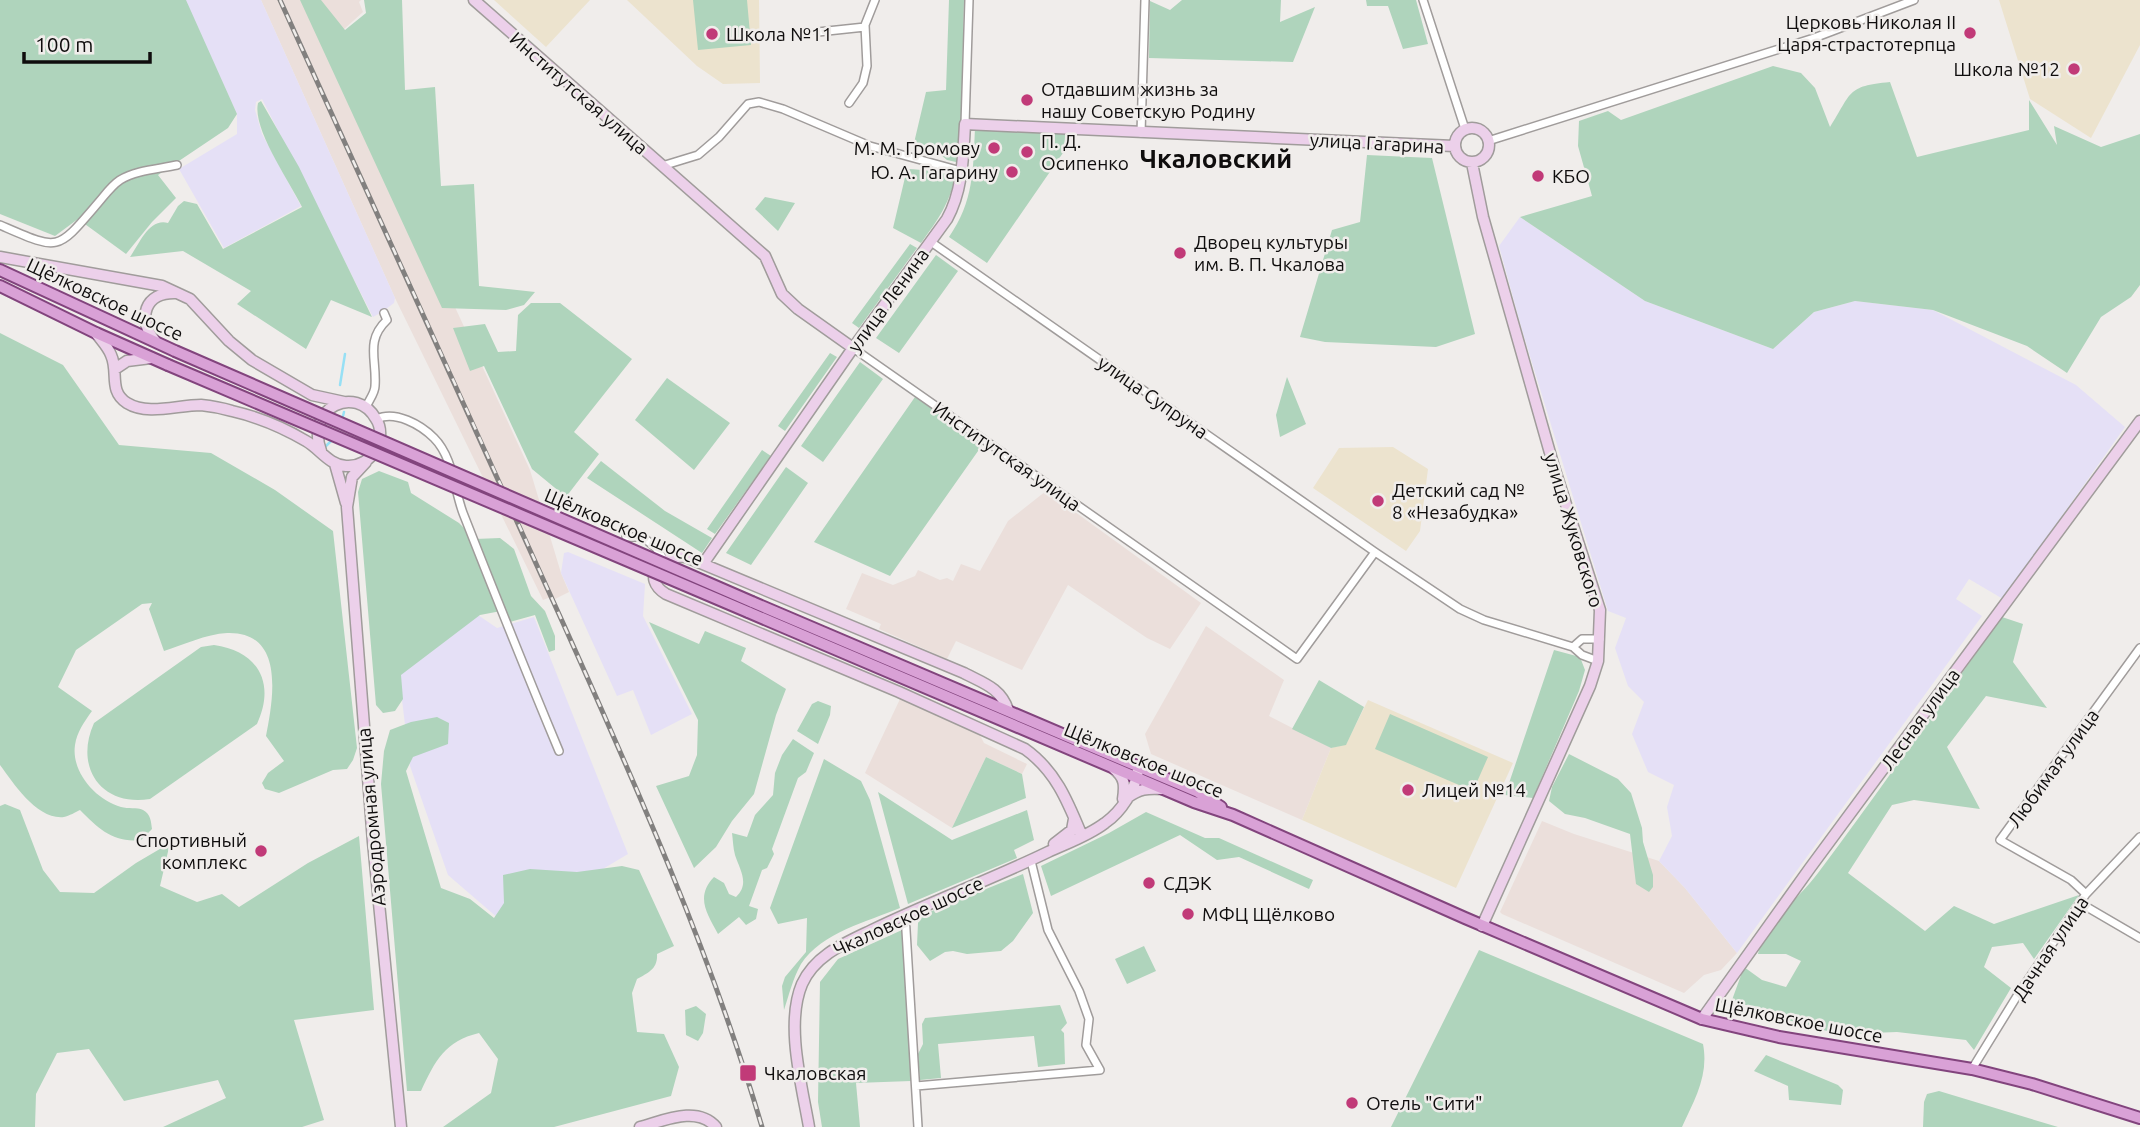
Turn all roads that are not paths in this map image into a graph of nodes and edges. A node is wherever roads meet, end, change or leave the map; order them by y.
1 (474, 0) edge
2 (875, 0) edge
3 (968, 0) edge
4 (1145, 0) edge
5 (1423, 0) edge
6 (1914, 0) edge
7 (865, 27) junction
8 (818, 32) dead end
9 (849, 103) dead end
10 (965, 124) junction
11 (1465, 130) junction
12 (1141, 133) junction
13 (1488, 141) junction
14 (1454, 146) junction
15 (1472, 163) junction
16 (177, 165) dead end
17 (661, 166) junction
18 (961, 171) junction
19 (0, 225) edge
20 (931, 242) junction
21 (0, 257) edge
22 (0, 270) edge
23 (0, 286) edge
24 (180, 293) junction
25 (384, 313) dead end
26 (96, 333) junction
27 (155, 342) junction
28 (853, 348) junction
29 (151, 358) junction
30 (116, 369) junction
31 (312, 395) junction
32 (344, 402) junction
33 (366, 407) junction
34 (323, 415) junction
35 (377, 419) junction
36 (2140, 421) edge
37 (317, 426) junction
38 (285, 430) junction
39 (321, 451) junction
40 (366, 462) junction
41 (335, 464) junction
42 (347, 507) junction
43 (626, 537) dead end
44 (1375, 552) junction
45 (664, 560) junction
46 (703, 564) junction
47 (750, 607) junction
48 (1600, 639) junction
49 (1573, 647) junction
50 (2140, 648) edge
51 (1598, 661) junction
52 (1008, 710) junction
53 (559, 751) dead end
54 (1135, 765) junction
55 (1111, 767) junction
56 (1136, 778) junction
57 (1163, 789) junction
58 (1124, 802) junction
59 (1234, 815) junction
60 (1075, 818) junction
61 (1102, 825) junction
62 (1082, 836) junction
63 (2140, 837) edge
64 (1031, 861) junction
65 (2086, 894) junction
66 (2080, 903) junction
67 (905, 914) junction
68 (1482, 926) junction
69 (2140, 938) edge
70 (1702, 1019) junction
71 (1972, 1069) junction
72 (916, 1086) junction
73 (2140, 1118) edge
74 (401, 1127) edge
75 (640, 1127) edge
76 (716, 1127) edge
77 (808, 1127) edge
78 (918, 1127) edge

1 - 17 street, Институтская улица
2 - 7 street
3 - 10 street, улица Ленина
4 - 12 street
5 - 11 street
6 - 13 street
7 - 8 street
7 - 9 street
10 - 12 street, улица Гагарина
10 - 18 street, улица Ленина
11 - 13 street
11 - 14 street
12 - 14 street, улица Гагарина
13 - 15 street
14 - 15 street
15 - 48 street, улица Жуковского
16 - 19 street
17 - 18 street
17 - 28 street, Институтская улица
18 - 20 street, улица Ленина
20 - 28 street, улица Ленина
20 - 44 street, улица Супруна
21 - 24 street
22 - 27 main road, Щёлковское шоссе
23 - 26 main road, Щёлковское шоссе
24 - 27 street
24 - 31 street
25 - 33 street
26 - 29 main road, Щёлковское шоссе
26 - 30 street
27 - 47 main road, Щёлковское шоссе, bridge
28 - 44 street, Институтская улица
28 - 46 street, улица Ленина
29 - 30 street
29 - 47 main road, Щёлковское шоссе, bridge
30 - 38 street
31 - 32 street
31 - 34 street
32 - 33 street
32 - 34 street
33 - 35 street
34 - 37 street
35 - 40 street
35 - 53 street
36 - 70 street, Лесная улица
37 - 38 street
37 - 39 street
38 - 39 street
39 - 41 street
40 - 41 street
40 - 42 street
41 - 42 street
42 - 74 street, Аэродромная улица
43 - 45 street
44 - 49 street
45 - 46 street
45 - 60 street
46 - 52 street
47 - 52 main road, Щёлковское шоссе
47 - 55 main road, Щёлковское шоссе
48 - 49 street
48 - 51 street, улица Жуковского
49 - 51 street
50 - 65 street, Любимая улица
51 - 68 street, улица Жуковского
52 - 54 main road, Щёлковское шоссе
54 - 56 street
54 - 59 main road, Щёлковское шоссе
55 - 56 main road, Щёлковское шоссе
55 - 58 street
56 - 57 main road, Щёлковское шоссе
56 - 58 street, Чкаловское шоссе
57 - 58 street
57 - 59 main road, Щёлковское шоссе
58 - 61 street, Чкаловское шоссе
59 - 68 main road, Щёлковское шоссе
60 - 61 street
60 - 62 street
60 - 64 street
61 - 62 street, Чкаловское шоссе
62 - 64 street, Чкаловское шоссе
63 - 65 street, Дачная улица
64 - 67 street, Чкаловское шоссе
64 - 72 street
65 - 66 street, Дачная улица
66 - 69 street
66 - 71 street, Дачная улица
67 - 72 street
67 - 77 street, Чкаловское шоссе
68 - 70 main road, Щёлковское шоссе
70 - 71 main road, Щёлковское шоссе
71 - 73 main road, Щёлковское шоссе
72 - 78 street
75 - 76 street

